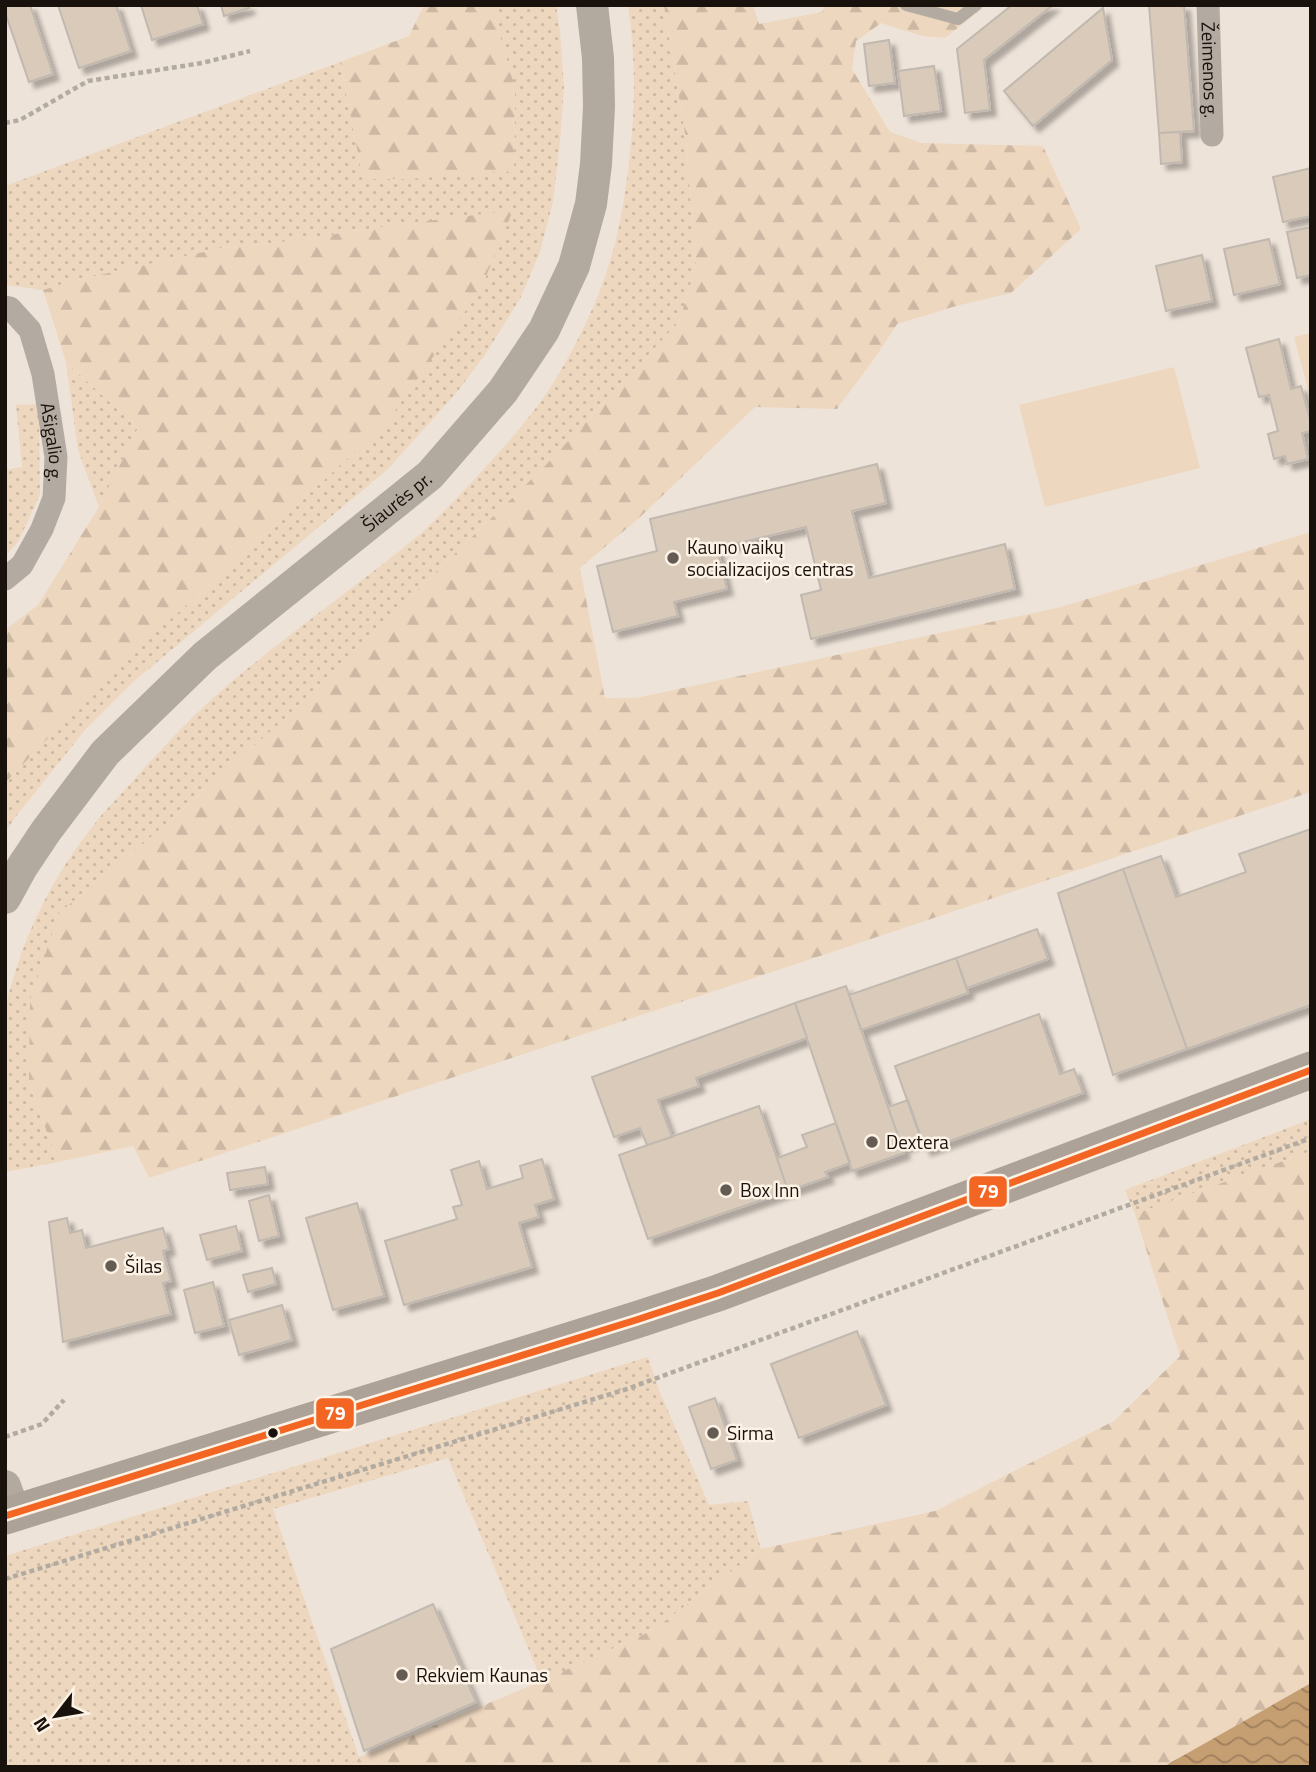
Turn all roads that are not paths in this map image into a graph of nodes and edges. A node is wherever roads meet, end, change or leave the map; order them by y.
1 (592, 5) edge
2 (906, 5) edge
3 (976, 5) edge
4 (1208, 5) edge
5 (1212, 135) dead end
6 (5, 307) edge
7 (5, 579) edge
8 (5, 898) edge
9 (1311, 1070) edge
10 (8, 1505) edge

1 - 8 main road, Šiaurės pr.
2 - 3 lane
4 - 5 street, Žeimenos g.
6 - 7 street, Ašigalio g.
9 - 10 main road

